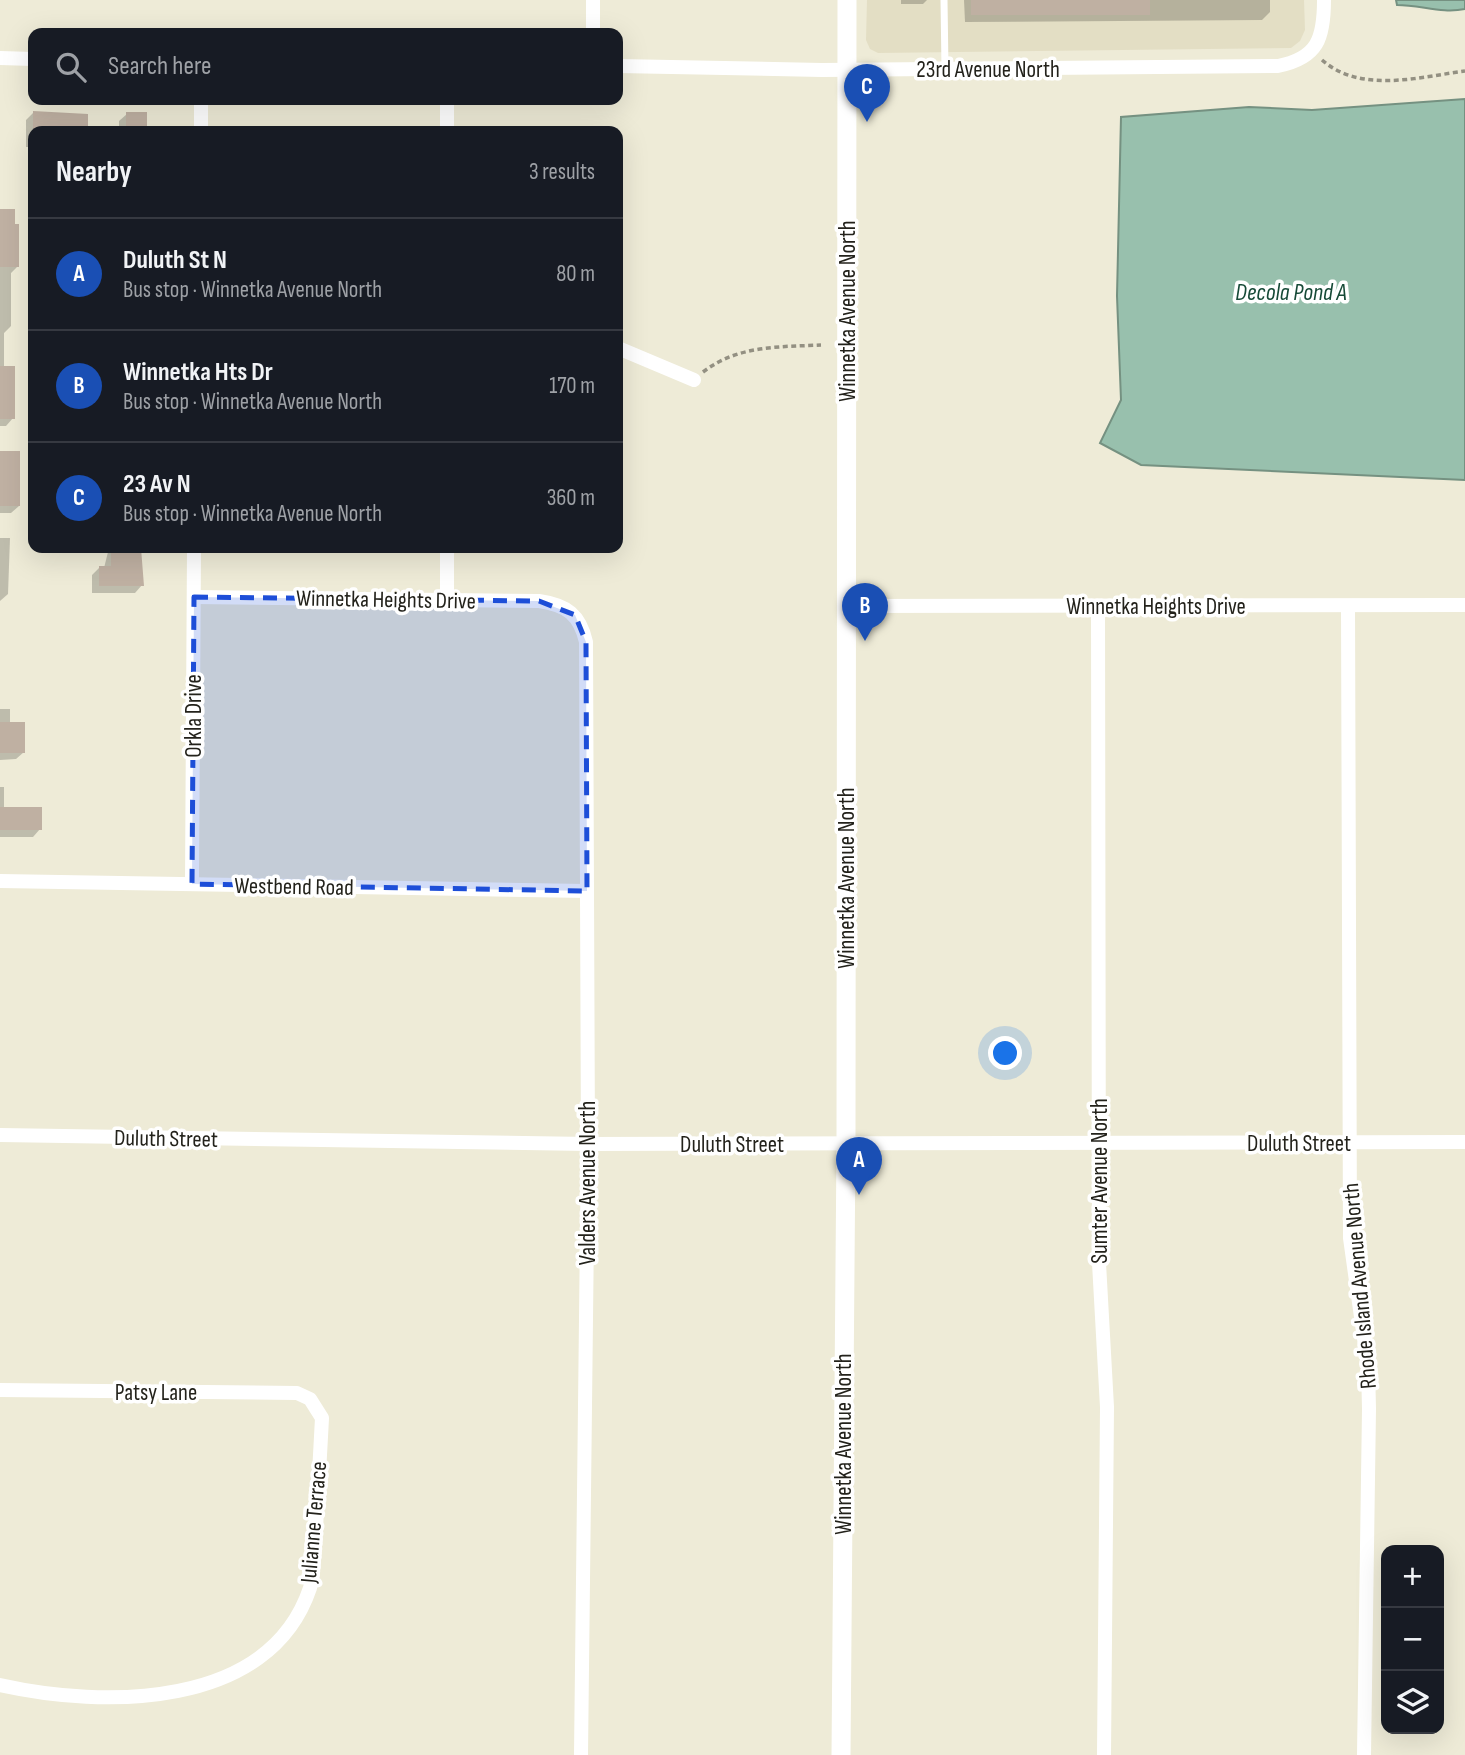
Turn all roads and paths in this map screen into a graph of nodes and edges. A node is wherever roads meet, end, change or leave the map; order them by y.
1 (593, 0) edge
2 (847, 0) edge
3 (944, 0) edge
4 (1324, 0) edge
5 (593, 28) edge
6 (1313, 52) junction
7 (0, 58) edge
8 (28, 59) edge
9 (623, 66) edge
10 (945, 69) junction
11 (846, 70) junction
12 (1465, 71) edge
13 (201, 105) edge
14 (447, 105) edge
15 (201, 126) edge
16 (447, 126) edge
17 (821, 345) dead end
18 (623, 350) edge
19 (694, 380) joint
20 (194, 553) edge
21 (447, 553) edge
22 (194, 597) junction
23 (447, 600) junction
24 (846, 606) junction
25 (1098, 606) junction
26 (1348, 606) junction
27 (1465, 606) edge
28 (575, 615) joint
29 (0, 881) edge
30 (192, 884) junction
31 (587, 891) junction
32 (0, 1135) edge
33 (1465, 1142) edge
34 (1348, 1143) junction
35 (587, 1144) junction
36 (1099, 1144) junction
37 (846, 1145) junction
38 (0, 1390) edge
39 (310, 1399) joint
40 (0, 1685) edge
41 (581, 1755) edge
42 (841, 1755) edge
43 (1104, 1755) edge
44 (1364, 1755) edge

1 - 5 street
2 - 11 main road, Winnetka Avenue North
3 - 10 lane
4 - 6 street
6 - 10 street, 23rd Avenue North
6 - 12 path
7 - 8 street
9 - 11 street, 23rd Avenue North
10 - 11 street, 23rd Avenue North
11 - 24 main road, Winnetka Avenue North
13 - 15 street
14 - 16 street
17 - 19 path
18 - 19 street
20 - 22 street, Orkla Drive
21 - 23 street
22 - 23 street, Winnetka Heights Drive
22 - 30 street, Orkla Drive
23 - 28 street, Winnetka Heights Drive
24 - 25 street, Winnetka Heights Drive
24 - 37 main road, Winnetka Avenue North
25 - 26 street, Winnetka Heights Drive
25 - 36 street, Sumter Avenue North
26 - 27 street, Winnetka Heights Drive
26 - 34 street, Rhode Island Avenue North
28 - 31 street, Valders Avenue North
29 - 30 street, Westbend Road
30 - 31 street, Westbend Road
31 - 35 street, Valders Avenue North
32 - 35 street, Duluth Street
33 - 34 street, Duluth Street
34 - 36 street, Duluth Street
34 - 44 street, Rhode Island Avenue North
35 - 37 street, Duluth Street
35 - 41 street, Valders Avenue North
36 - 37 street, Duluth Street
36 - 43 street, Sumter Avenue North
37 - 42 main road, Winnetka Avenue North
38 - 39 street, Patsy Lane
39 - 40 street, Julianne Terrace

